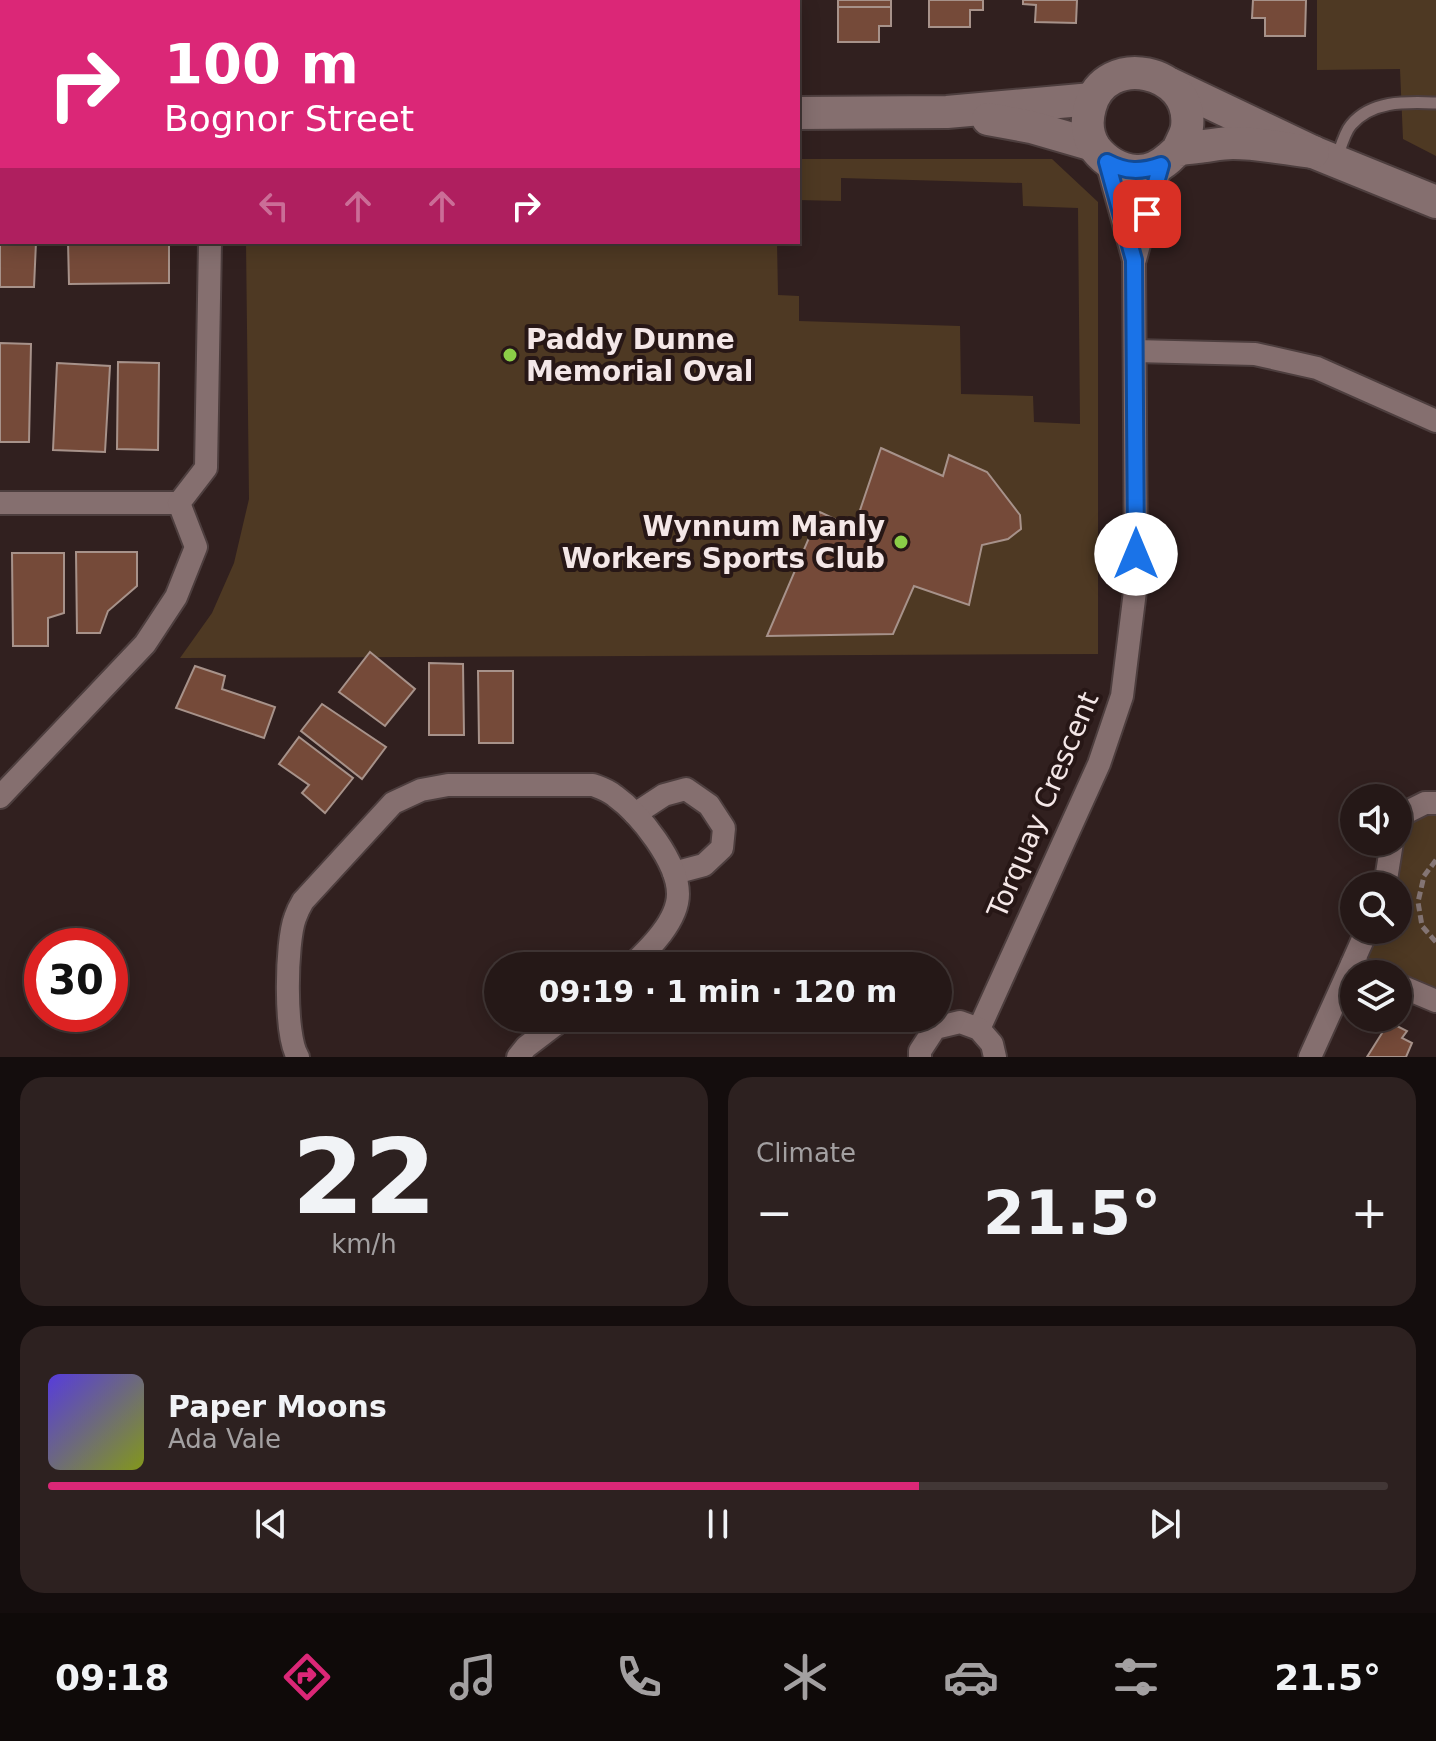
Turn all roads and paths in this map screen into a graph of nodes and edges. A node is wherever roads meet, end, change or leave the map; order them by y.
1 (1170, 84) junction
2 (1092, 99) junction
3 (1436, 103) edge
4 (947, 112) junction
5 (800, 113) edge
6 (1100, 154) junction
7 (1324, 156) junction
8 (1170, 157) junction
9 (1436, 202) edge
10 (210, 244) edge
11 (1134, 260) junction
12 (1135, 351) junction
13 (1436, 421) edge
14 (0, 503) edge
15 (179, 503) junction
16 (0, 797) edge
17 (1436, 803) edge
18 (1412, 810) edge
19 (635, 814) junction
20 (1436, 860) edge
21 (674, 873) junction
22 (1436, 942) edge
23 (646, 952) edge
24 (1340, 991) edge
25 (1412, 991) edge
26 (1436, 1001) edge
27 (979, 1029) junction
28 (546, 1032) edge
29 (298, 1057) edge
30 (518, 1057) edge
31 (920, 1057) edge
32 (995, 1057) edge
33 (1310, 1057) edge

1 - 2 street
1 - 7 street
1 - 8 street
2 - 4 street
2 - 6 street
3 - 7 lane
4 - 5 street
4 - 6 street
6 - 8 street
6 - 11 street, Torquay Crescent
7 - 8 street
7 - 9 street
8 - 11 street, Torquay Crescent
10 - 15 street
11 - 12 street, Torquay Crescent
12 - 13 street
12 - 27 street, Torquay Crescent
14 - 15 street
15 - 16 street
17 - 18 street
19 - 21 street
19 - 21 street
19 - 29 street
20 - 22 path
21 - 23 street
24 - 33 street
25 - 26 street
27 - 31 street
27 - 32 street
28 - 30 street

